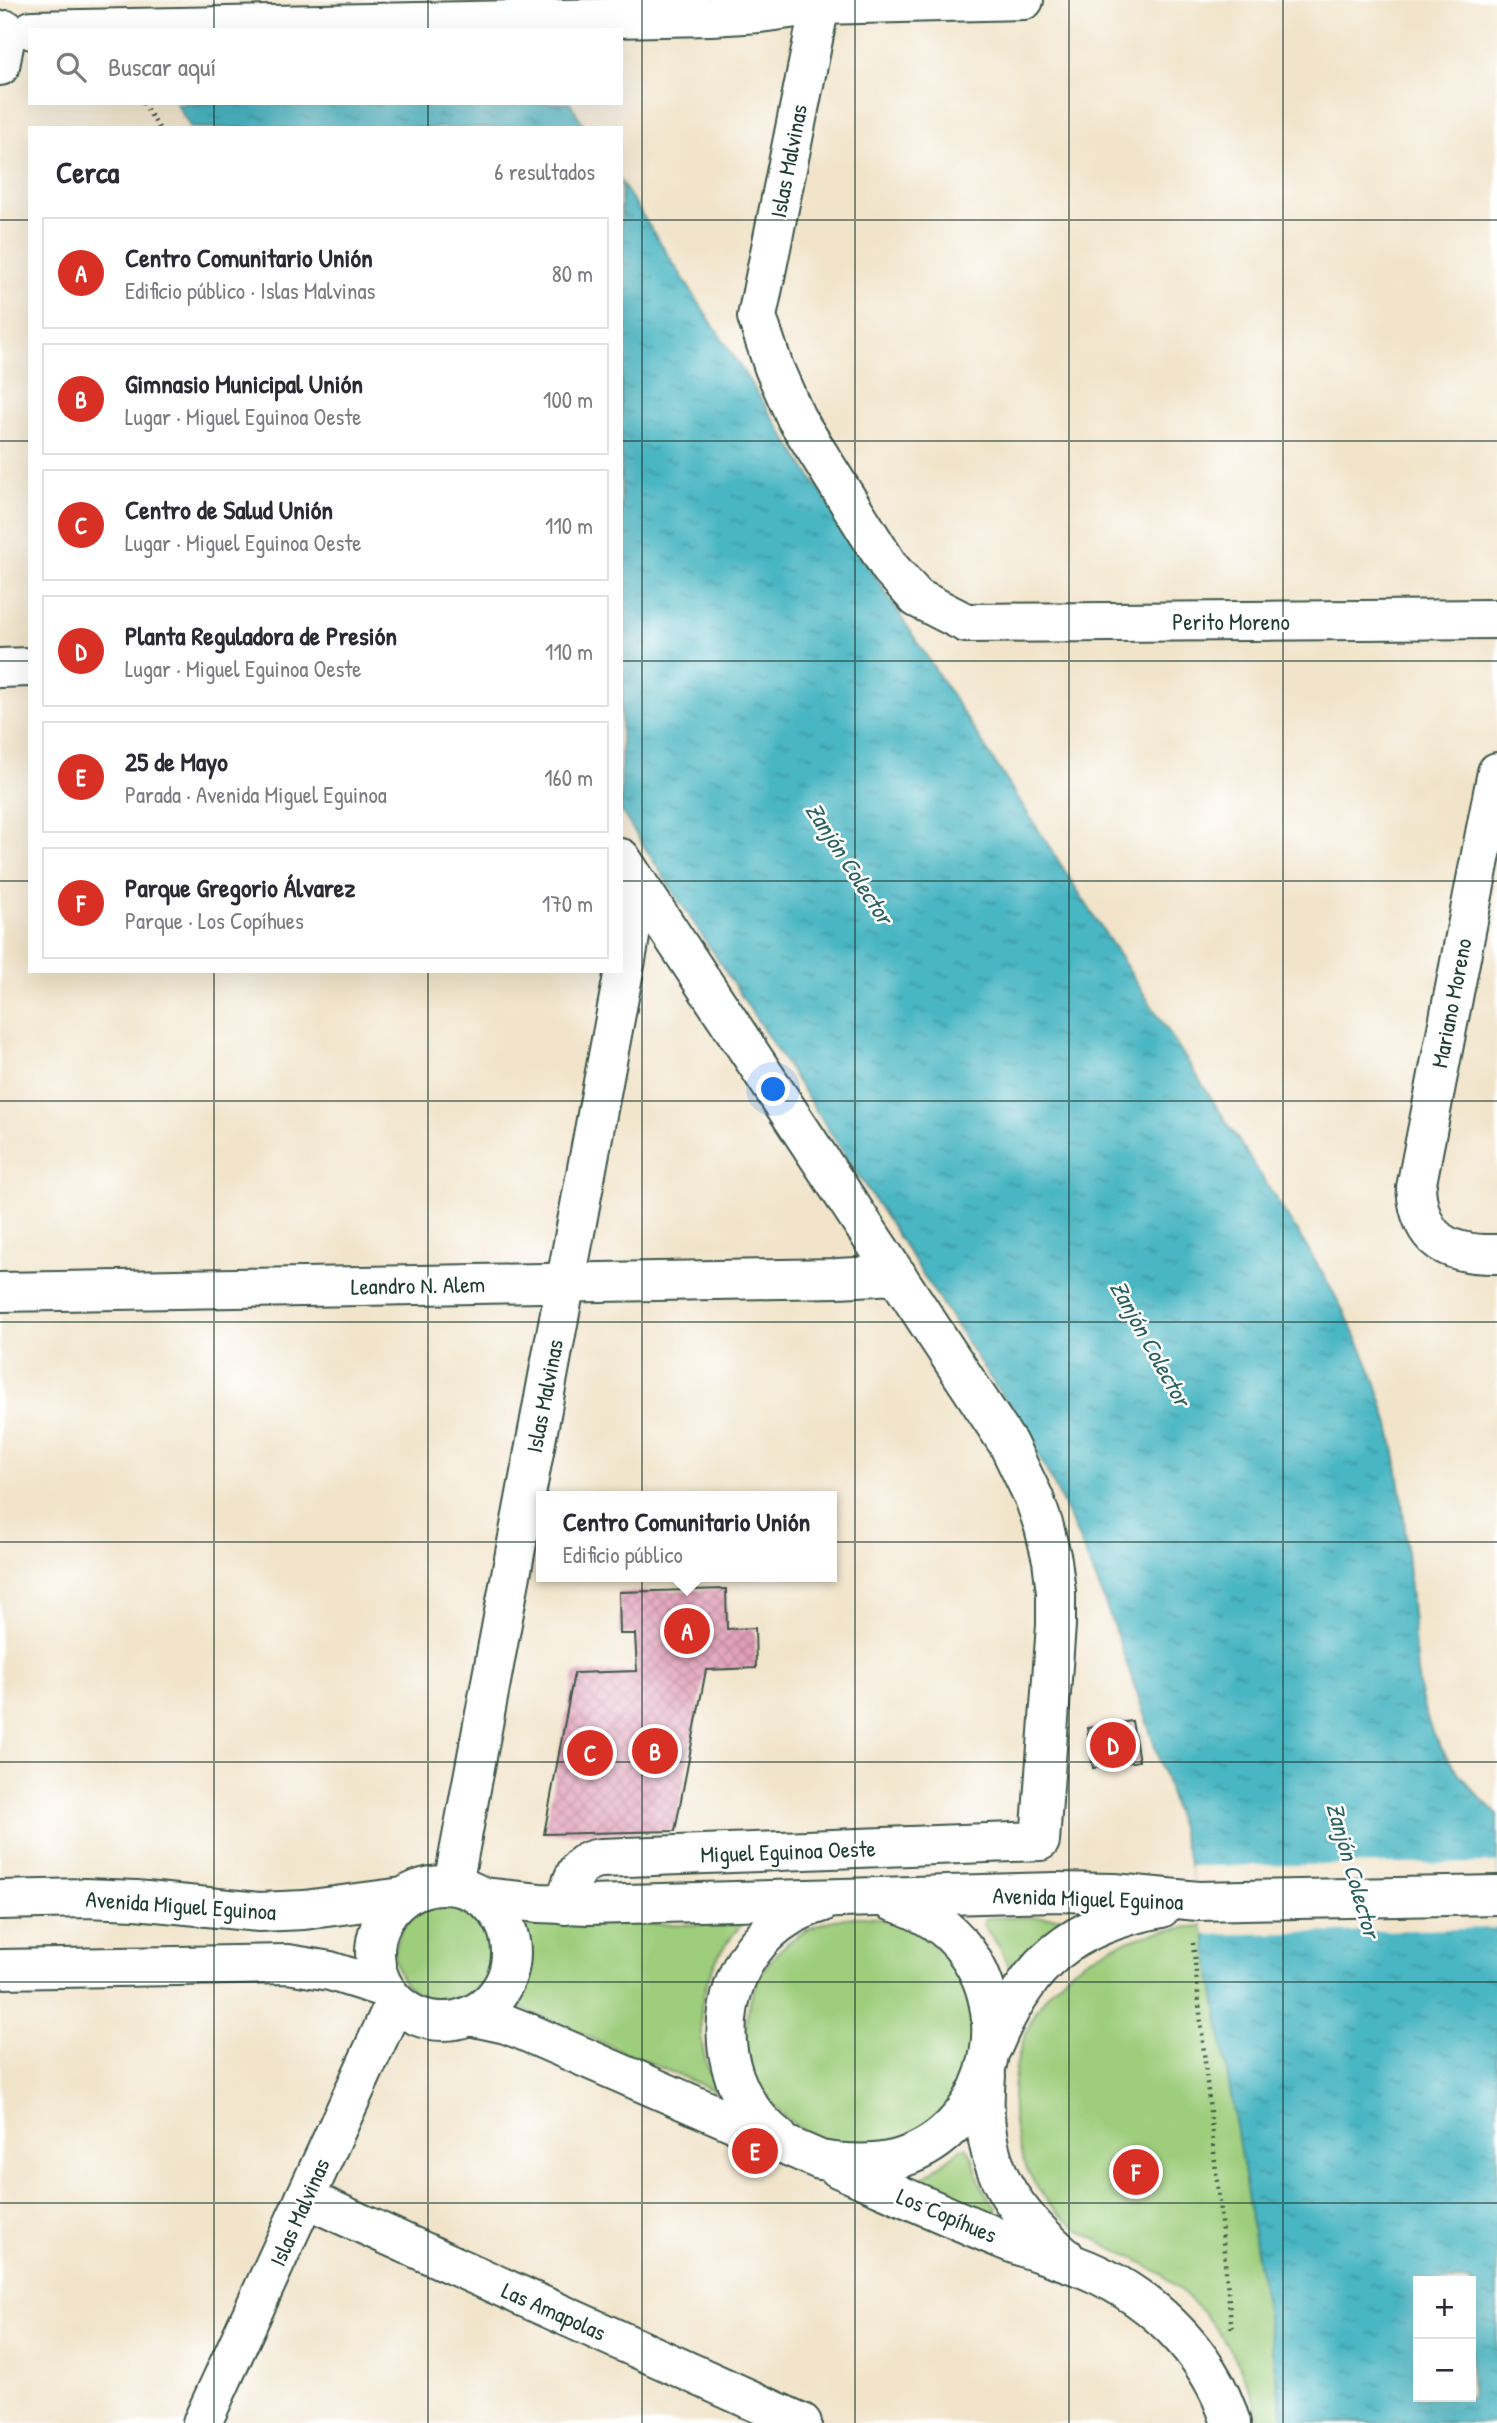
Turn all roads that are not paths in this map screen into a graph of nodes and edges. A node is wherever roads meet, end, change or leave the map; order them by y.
1 (1024, 0) edge
2 (820, 3) edge
3 (117, 28) edge
4 (1497, 619) edge
5 (966, 623) joint
6 (28, 667) edge
7 (0, 668) edge
8 (1497, 772) edge
9 (630, 871) edge
10 (1497, 1254) edge
11 (897, 1275) junction
12 (566, 1282) junction
13 (0, 1293) edge
14 (467, 1891) junction
15 (1497, 1895) edge
16 (403, 1897) junction
17 (863, 1897) junction
18 (0, 1900) edge
19 (565, 1905) junction
20 (1196, 1918) junction
21 (0, 1969) edge
22 (389, 1995) junction
23 (469, 2016) junction
24 (989, 2061) junction
25 (811, 2156) junction
26 (305, 2198) junction
27 (1077, 2265) junction
28 (202, 2423) edge
29 (802, 2423) edge
30 (1231, 2423) edge

1 - 2 street
2 - 3 street
2 - 5 street, Islas Malvinas
4 - 5 street, Perito Moreno
6 - 7 street
8 - 10 street, Mariano Moreno
9 - 11 street
9 - 12 street, Islas Malvinas
11 - 12 street, Leandro N. Alem
11 - 19 street, Miguel Eguinoa Oeste
12 - 13 street, Leandro N. Alem
12 - 14 street, Islas Malvinas
14 - 16 street, Avenida Miguel Eguinoa
14 - 19 street, Avenida Miguel Eguinoa
14 - 23 street, Avenida Miguel Eguinoa
15 - 20 street
16 - 18 street, Avenida Miguel Eguinoa
16 - 22 street
17 - 19 street, Avenida Miguel Eguinoa
17 - 20 street, Avenida Miguel Eguinoa
17 - 24 street, Avenida Miguel Eguinoa
17 - 25 street, Avenida Miguel Eguinoa
20 - 24 street, Avenida Miguel Eguinoa
21 - 22 street, Avenida Miguel Eguinoa
22 - 23 street, Avenida Miguel Eguinoa
22 - 26 street, Islas Malvinas
23 - 25 street, Avenida Miguel Eguinoa
24 - 25 street, Avenida Miguel Eguinoa
24 - 27 street, Los Copíhues
25 - 27 street, Los Copíhues
26 - 28 street, Islas Malvinas
26 - 29 street, Las Amapolas
27 - 30 street, Los Copíhues

